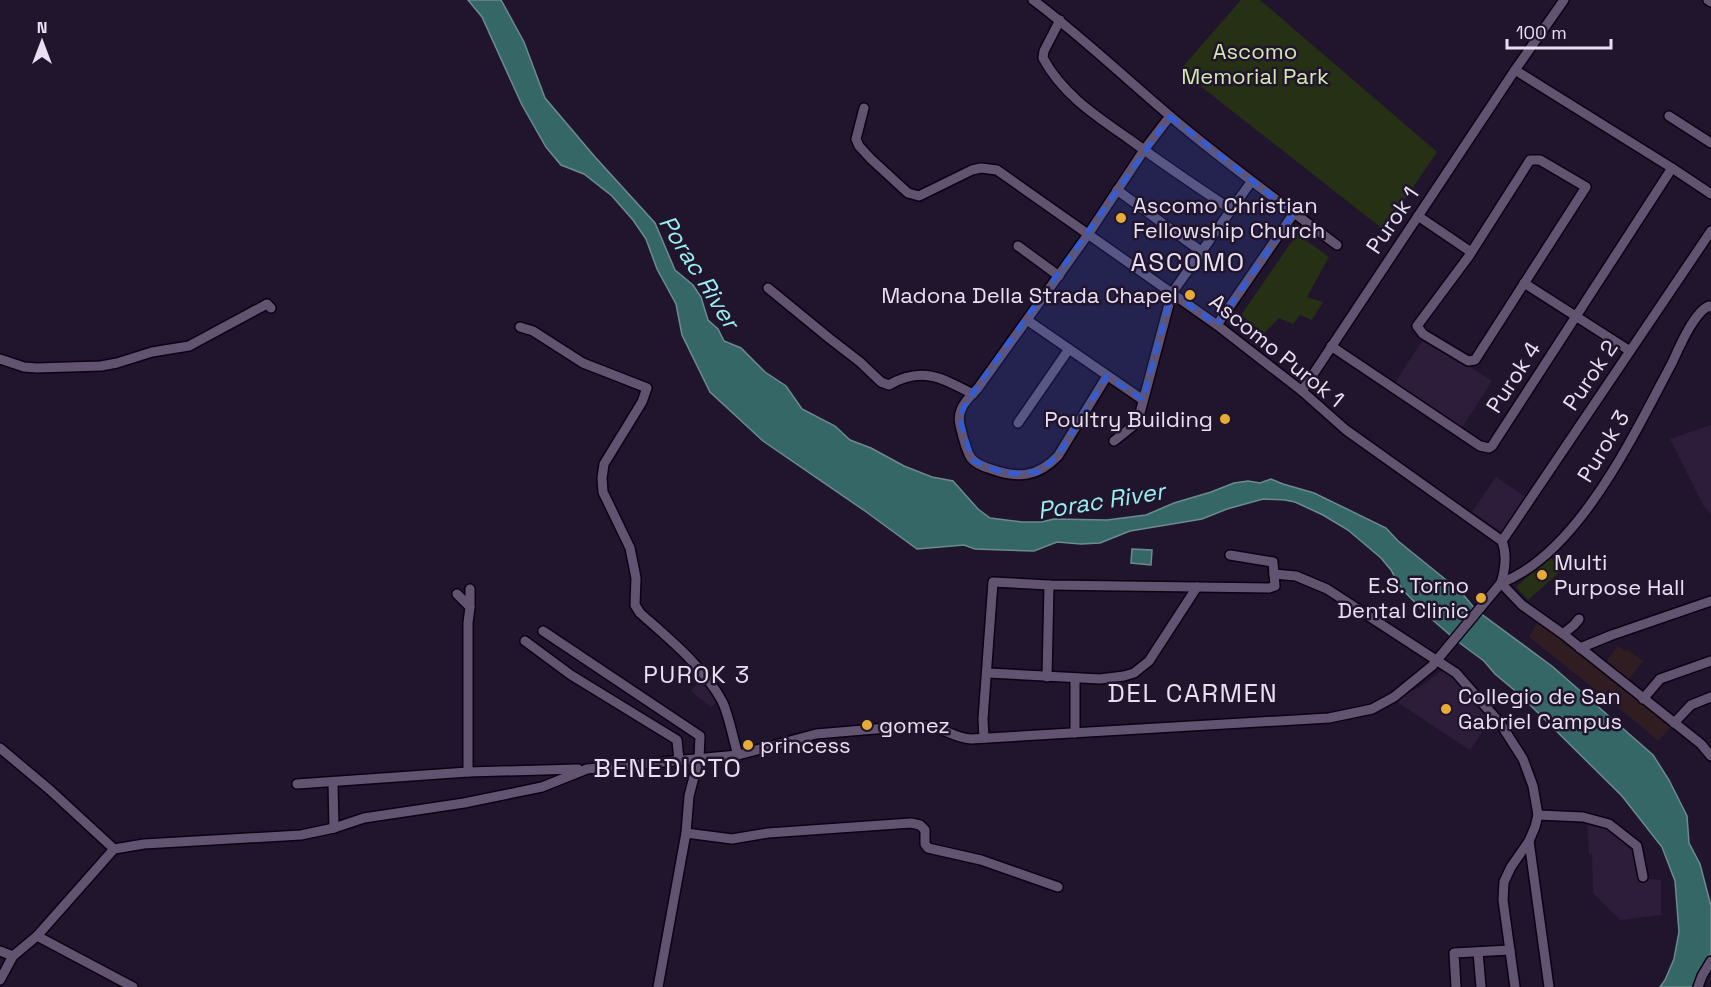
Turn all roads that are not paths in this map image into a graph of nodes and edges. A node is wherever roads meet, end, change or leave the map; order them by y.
1 (1033, 0) edge
2 (1564, 0) edge
3 (1060, 20) junction
4 (1515, 70) junction
5 (864, 108) dead end
6 (1170, 116) junction
7 (1668, 116) dead end
8 (1711, 143) edge
9 (1144, 150) junction
10 (1672, 168) junction
11 (1251, 182) junction
12 (1117, 190) junction
13 (1711, 194) edge
14 (1232, 210) junction
15 (1294, 213) junction
16 (1418, 216) junction
17 (1711, 231) edge
18 (1089, 233) junction
19 (1337, 245) dead end
20 (1018, 246) dead end
21 (1202, 252) junction
22 (1471, 252) junction
23 (1059, 276) junction
24 (1524, 283) junction
25 (768, 288) dead end
26 (1172, 293) junction
27 (271, 308) dead end
28 (1711, 308) edge
29 (1576, 316) junction
30 (1028, 320) junction
31 (1217, 325) junction
32 (520, 327) dead end
33 (1331, 346) junction
34 (1069, 349) junction
35 (1630, 351) junction
36 (0, 359) edge
37 (1107, 376) junction
38 (1302, 391) junction
39 (973, 394) junction
40 (1143, 400) junction
41 (1018, 423) dead end
42 (1114, 441) dead end
43 (1502, 541) junction
44 (1230, 555) dead end
45 (1274, 574) junction
46 (1501, 583) junction
47 (1049, 585) junction
48 (1197, 587) junction
49 (470, 589) dead end
50 (457, 594) dead end
51 (1711, 601) edge
52 (470, 607) junction
53 (1579, 619) dead end
54 (543, 631) dead end
55 (1563, 634) junction
56 (525, 641) dead end
57 (1580, 648) junction
58 (1437, 661) junction
59 (1711, 661) edge
60 (987, 674) junction
61 (1047, 677) junction
62 (1075, 678) junction
63 (1711, 697) edge
64 (1643, 699) junction
65 (1674, 723) junction
66 (1075, 733) junction
67 (984, 738) junction
68 (0, 748) edge
69 (738, 755) junction
70 (1711, 756) edge
71 (699, 758) junction
72 (679, 761) junction
73 (587, 769) junction
74 (468, 772) junction
75 (333, 782) junction
76 (297, 784) dead end
77 (1538, 815) junction
78 (334, 828) junction
79 (686, 833) junction
80 (1529, 841) junction
81 (114, 849) junction
82 (1643, 877) dead end
83 (1058, 887) dead end
84 (37, 936) junction
85 (1510, 950) junction
86 (0, 951) edge
87 (1478, 952) junction
88 (13, 956) junction
89 (1711, 961) edge
90 (0, 981) edge
91 (133, 987) edge
92 (658, 987) edge
93 (1456, 987) edge
94 (1481, 987) edge
95 (1515, 987) edge
96 (1549, 987) edge
97 (1698, 987) edge

1 - 3 street
2 - 4 street, Purok 1
3 - 6 street
3 - 9 street
4 - 10 street
4 - 16 street, Purok 1
5 - 18 street, Ascomo Purok 1
6 - 9 street
6 - 11 street
7 - 8 street
9 - 12 street
9 - 14 street
10 - 13 street
10 - 29 street, Purok 4
11 - 14 street
11 - 15 street
12 - 18 street
12 - 21 street
14 - 21 street
15 - 19 street
15 - 31 street
16 - 22 street
16 - 33 street, Purok 1
17 - 35 street, Purok 2
18 - 23 street
18 - 26 street, Ascomo Purok 1
20 - 23 street
21 - 26 street
22 - 24 street
22 - 24 street
23 - 30 street
24 - 29 street
25 - 39 street
26 - 31 street, Ascomo Purok 1
26 - 40 street
27 - 36 street
28 - 46 street, Purok 3
29 - 33 street, Purok 4
29 - 35 street
30 - 34 street
30 - 39 street
31 - 38 street, Ascomo Purok 1
32 - 69 street
33 - 38 street, Purok 1
34 - 37 street
34 - 41 street
35 - 43 street, Purok 2
37 - 39 street
37 - 40 street
38 - 43 street, Ascomo Purok 1
40 - 42 street
43 - 46 street
44 - 45 street
45 - 48 street
45 - 58 street
46 - 55 street
46 - 58 street
47 - 48 street
47 - 60 street
47 - 61 street
48 - 62 street
49 - 52 street
50 - 52 street
51 - 57 street
52 - 74 street
53 - 55 street
54 - 71 street
55 - 57 street
56 - 72 street
57 - 64 street
58 - 66 street
58 - 77 street
59 - 64 street
60 - 61 street
60 - 67 street
61 - 62 street
62 - 66 street
63 - 65 street
64 - 65 street
65 - 70 street
66 - 67 street
67 - 69 street
68 - 81 street
69 - 71 street
71 - 72 street
71 - 79 street
72 - 73 street
73 - 74 street
73 - 78 street
74 - 75 street
75 - 76 street
75 - 78 street
77 - 80 street
77 - 82 street
78 - 81 street
79 - 83 street
79 - 92 street
80 - 85 street
80 - 96 street
81 - 84 street
84 - 88 street
84 - 91 street
85 - 87 street
85 - 95 street
86 - 88 street
87 - 93 street
87 - 94 street
88 - 90 street
89 - 97 street

